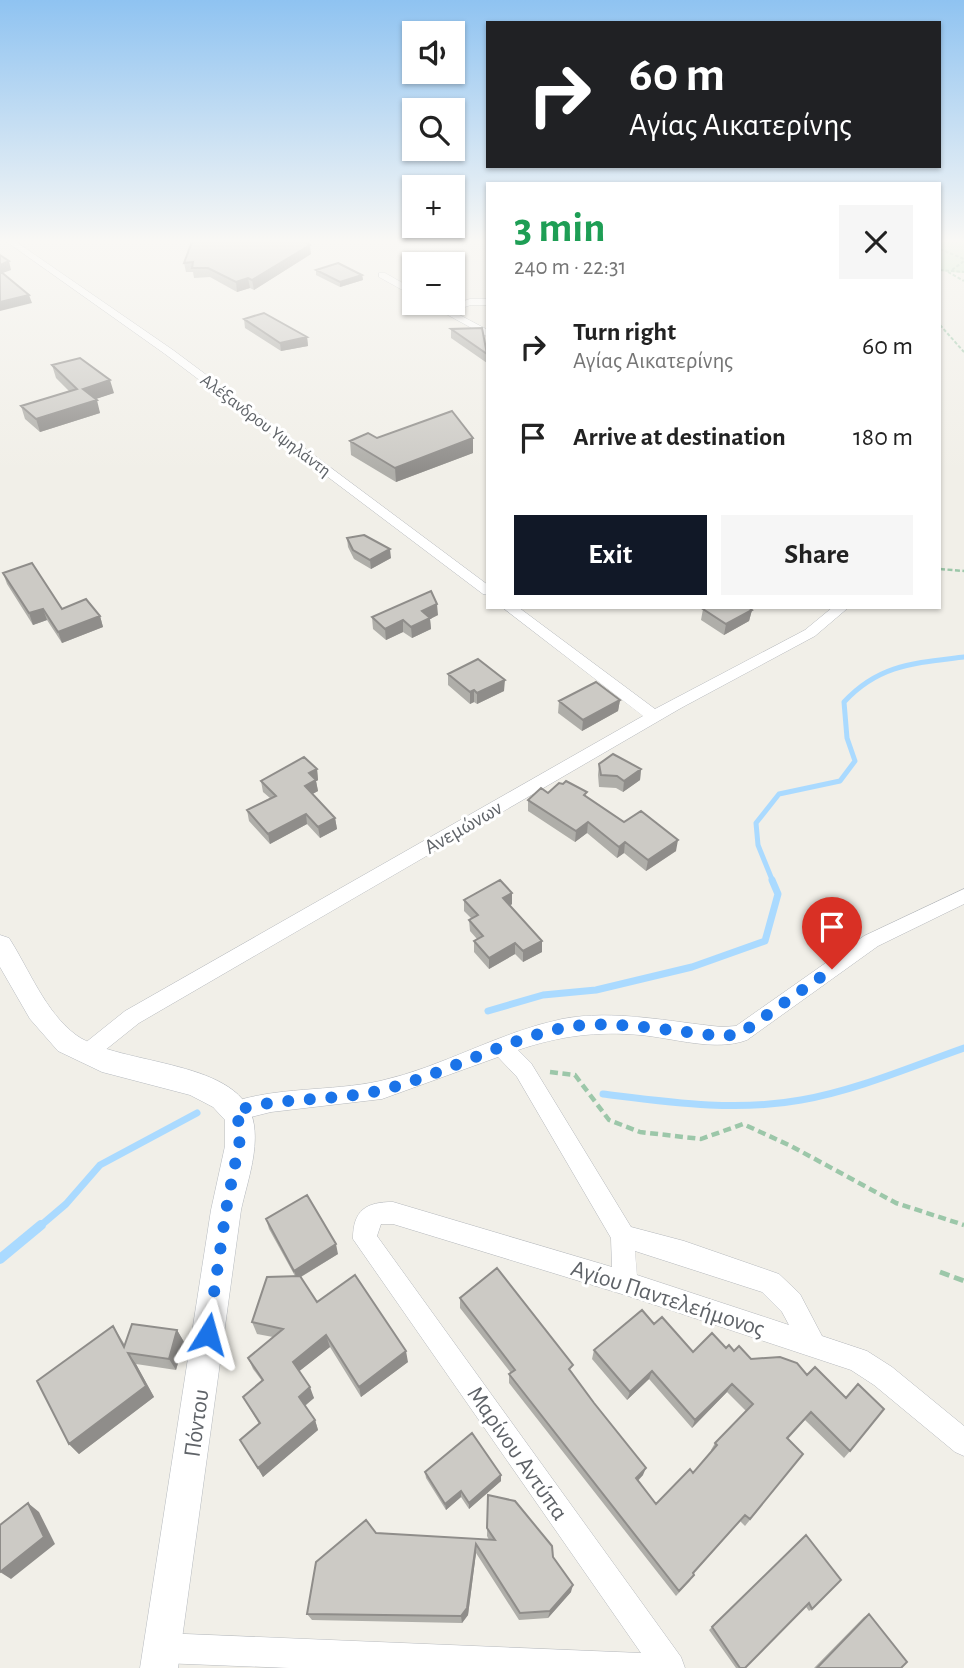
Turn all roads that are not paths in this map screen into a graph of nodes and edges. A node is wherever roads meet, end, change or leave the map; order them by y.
1 (119, 317) edge
2 (457, 317) edge
3 (486, 333) edge
4 (486, 590) edge
5 (512, 609) edge
6 (840, 609) edge
7 (654, 716) junction
8 (964, 896) edge
9 (0, 945) edge
10 (502, 1048) junction
11 (87, 1053) junction
12 (230, 1105) junction
13 (623, 1236) junction
14 (365, 1239) joint
15 (625, 1283) junction
16 (814, 1346) junction
17 (964, 1443) edge
18 (160, 1658) edge
19 (654, 1668) edge
20 (670, 1668) edge

1 - 4 street, Αλέξανδρου Υψηλάντη
2 - 3 street
5 - 7 street
6 - 7 street, Ανεμώνων
7 - 11 street, Ανεμώνων
8 - 10 street
9 - 11 street
10 - 12 street
10 - 13 street
11 - 12 street
12 - 18 street, Πόντου
13 - 15 street
13 - 16 street
14 - 15 street, Αγίου Παντελεήμονος
14 - 20 street, Μαρίνου Αντύπα
15 - 16 street, Αγίου Παντελεήμονος
16 - 17 street, Αγίου Παντελεήμονος
18 - 19 street

